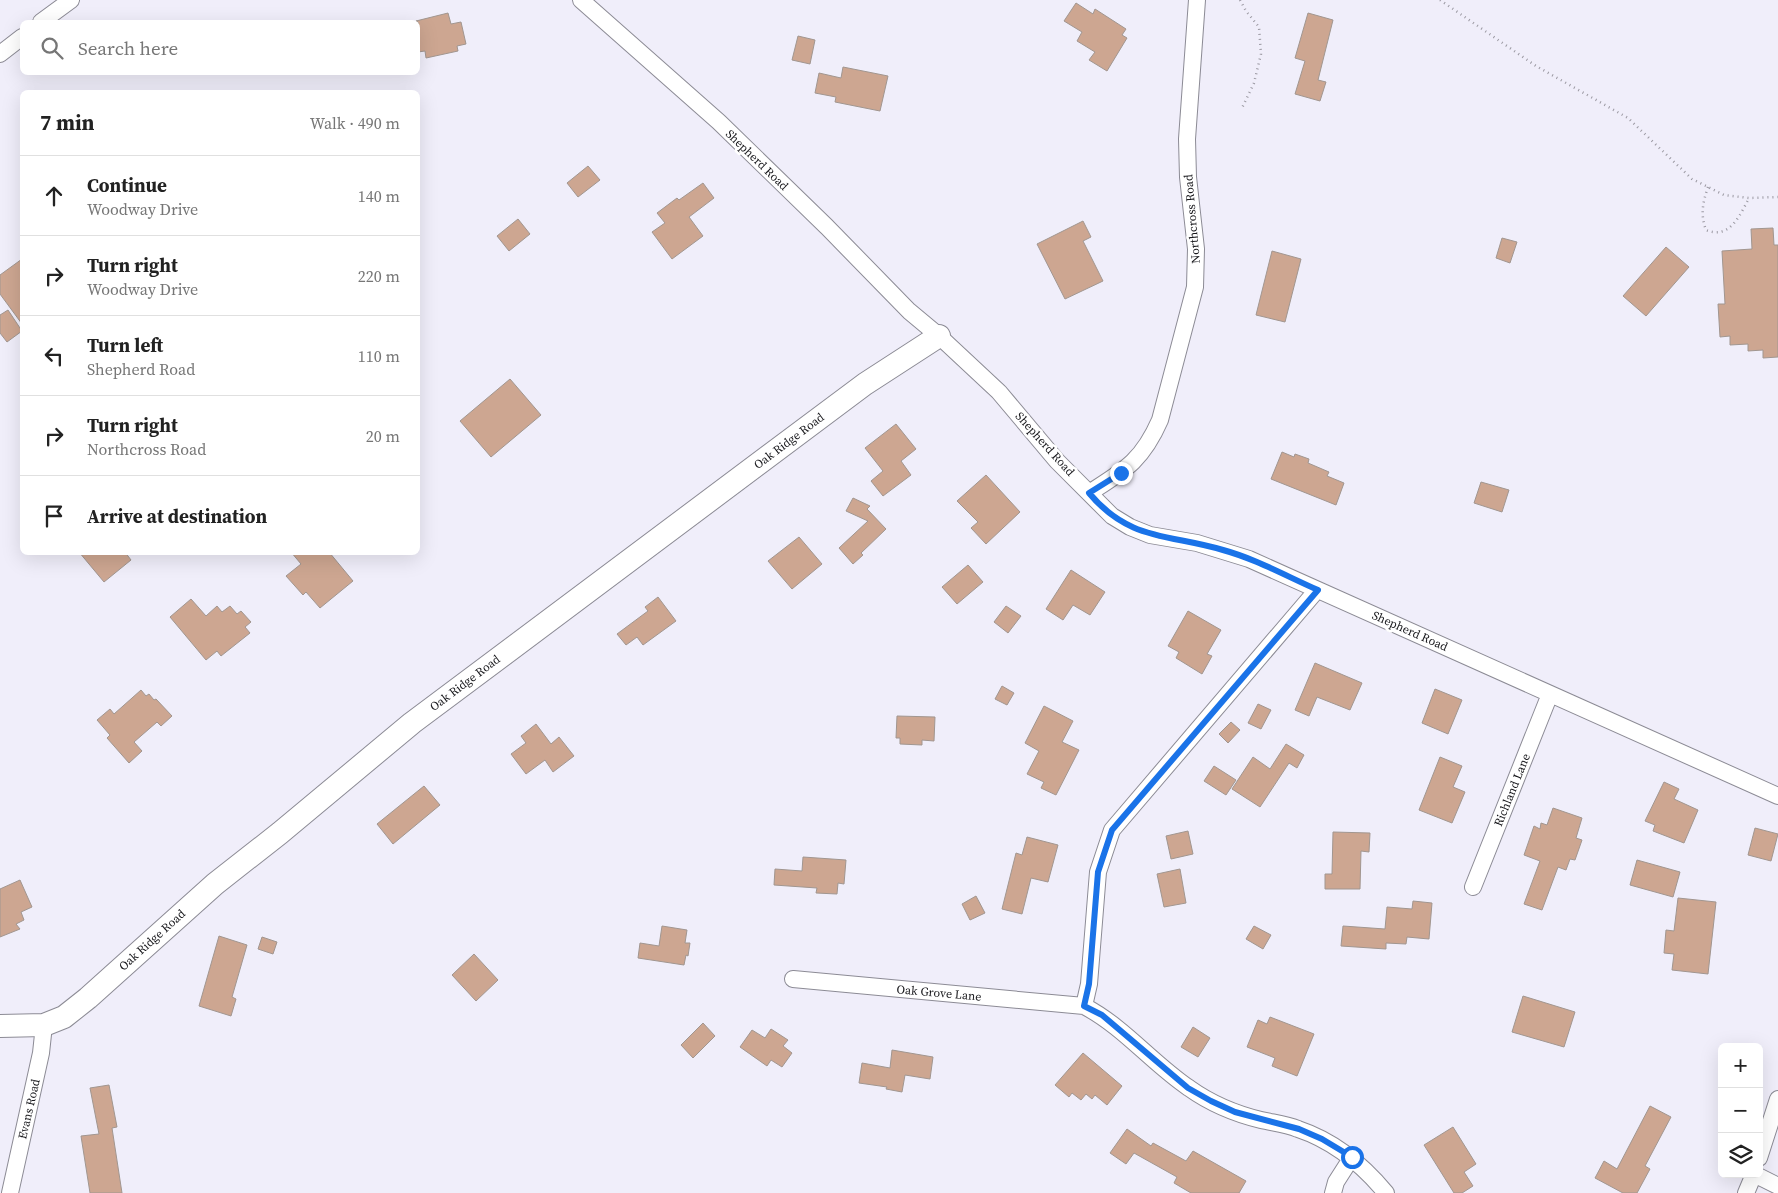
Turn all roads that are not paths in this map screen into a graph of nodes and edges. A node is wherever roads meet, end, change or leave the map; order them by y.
1 (71, 0) edge
2 (581, 0) edge
3 (1197, 0) edge
4 (44, 20) edge
5 (20, 39) edge
6 (0, 54) edge
7 (939, 336) junction
8 (1089, 493) junction
9 (1318, 590) junction
10 (1550, 694) junction
11 (1778, 796) edge
12 (1473, 887) dead end
13 (793, 980) dead end
14 (1084, 1006) junction
15 (44, 1025) junction
16 (0, 1026) edge
17 (1778, 1099) edge
18 (1763, 1146) edge
19 (1352, 1157) junction
20 (1752, 1178) edge
21 (1762, 1178) edge
22 (1778, 1186) edge
23 (10, 1193) edge
24 (1333, 1193) edge
25 (1386, 1193) edge
26 (1746, 1193) edge

1 - 4 street
2 - 7 street, Shepherd Road
3 - 8 street, Northcross Road
5 - 6 street
7 - 8 street, Shepherd Road
7 - 15 street, Oak Ridge Road
8 - 9 street, Shepherd Road
9 - 10 street, Shepherd Road
9 - 14 street
10 - 11 street, Shepherd Road
10 - 12 street, Richland Lane
13 - 14 street, Oak Grove Lane
14 - 19 street
15 - 16 street, Oak Ridge Road
15 - 23 street, Evans Road
17 - 18 street
19 - 24 street
19 - 25 street
20 - 26 street
21 - 22 street

